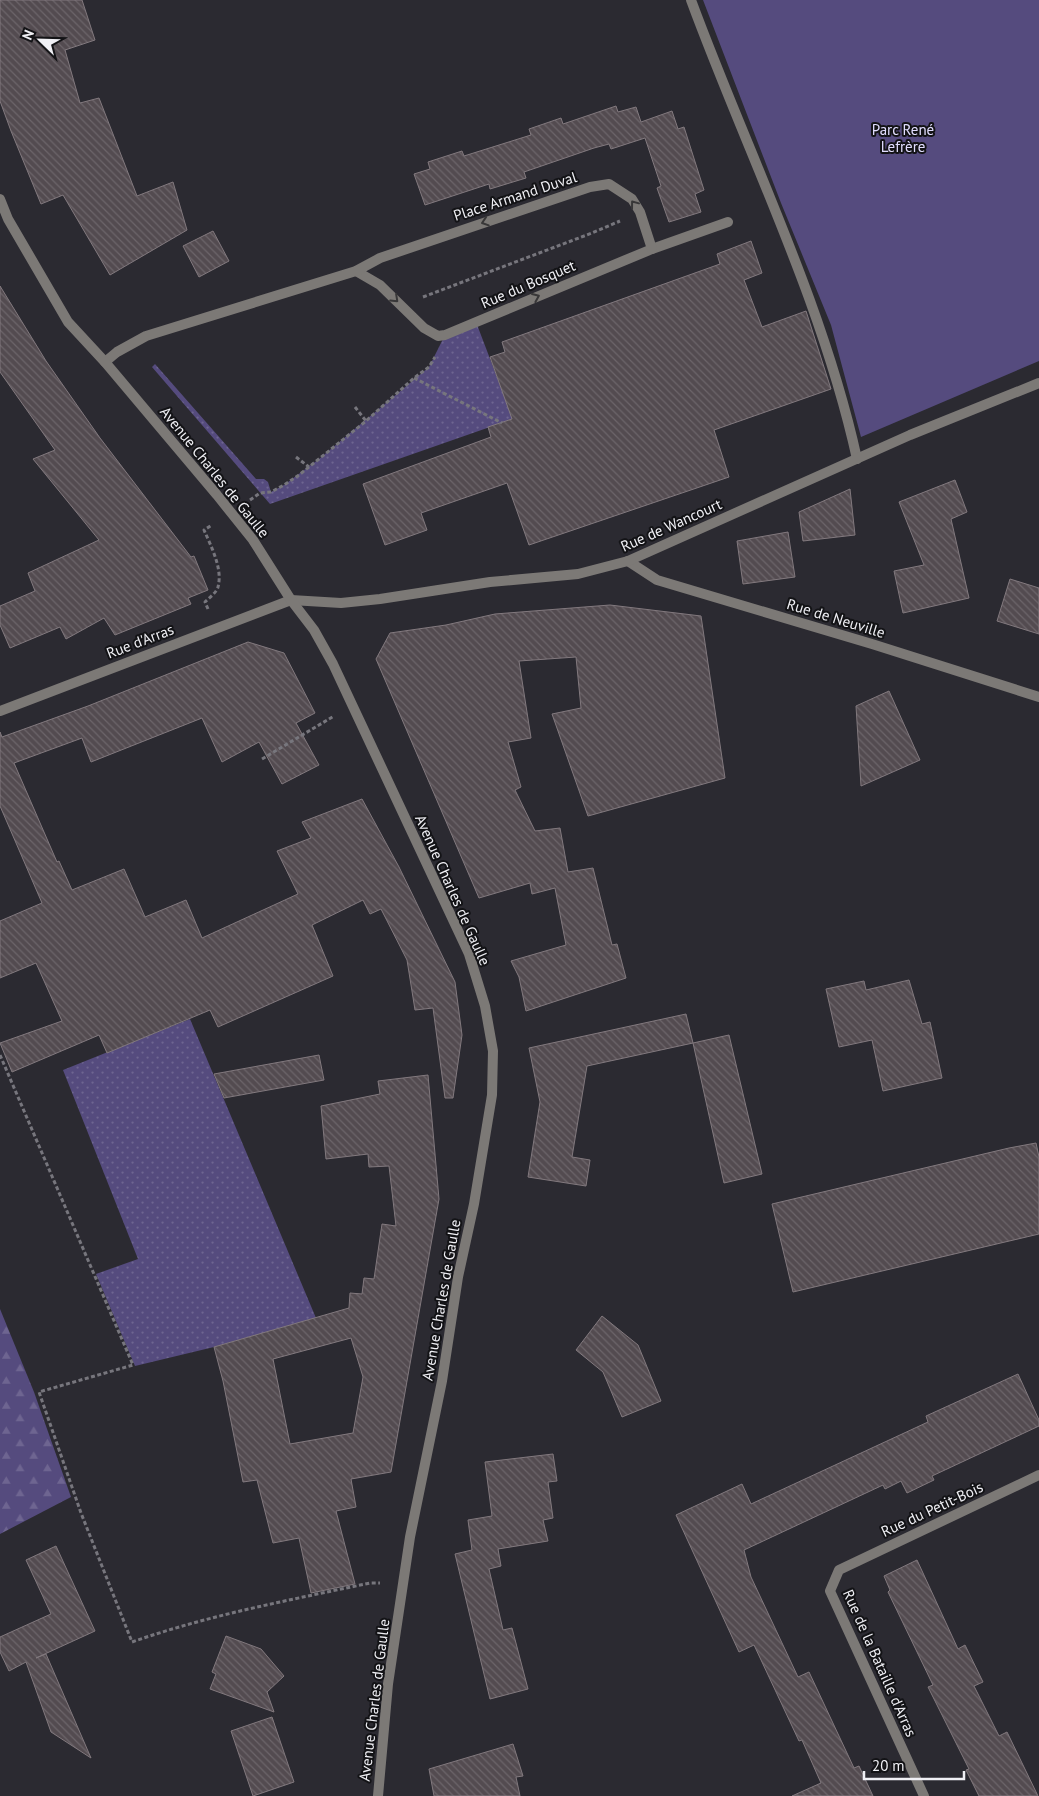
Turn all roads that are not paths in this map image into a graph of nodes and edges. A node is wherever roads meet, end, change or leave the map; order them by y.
1 (691, 0) edge
2 (0, 199) edge
3 (728, 222) dead end
4 (652, 249) junction
5 (356, 271) junction
6 (105, 362) junction
7 (1039, 383) edge
8 (857, 459) junction
9 (628, 561) junction
10 (291, 600) junction
11 (1039, 697) edge
12 (0, 711) edge
13 (1039, 1475) edge
14 (839, 1570) joint
15 (378, 1796) edge
16 (924, 1796) edge

1 - 8 street
2 - 6 street, Avenue Charles de Gaulle
3 - 4 street, Rue du Bosquet
5 -> 4 street, Rue du Bosquet
4 -> 5 street, Place Armand Duval
5 - 6 street, Place Armand Duval
6 - 10 street, Avenue Charles de Gaulle
7 - 8 street, Rue de Wancourt
8 - 9 street, Rue de Wancourt
9 - 10 street, Rue de Wancourt
9 - 11 street, Rue de Neuville
10 - 12 street, Rue d'Arras
10 - 15 street, Avenue Charles de Gaulle
13 - 14 street, Rue du Petit-Bois
14 - 16 street, Rue de la Bataille d'Arras

